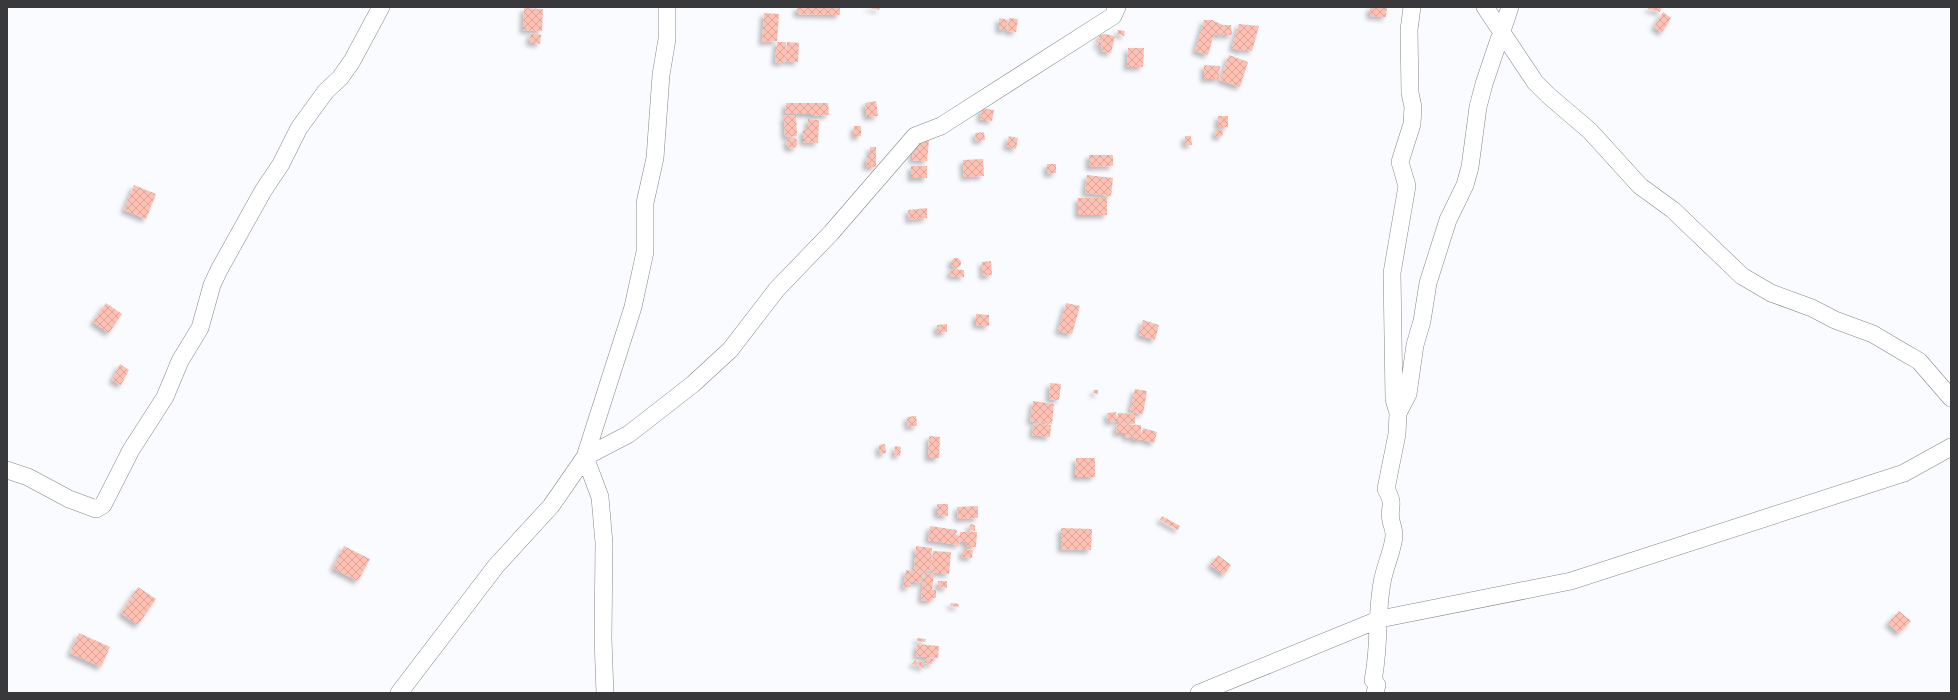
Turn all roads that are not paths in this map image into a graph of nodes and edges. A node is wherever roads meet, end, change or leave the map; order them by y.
1 (381, 7) edge
2 (667, 7) edge
3 (1117, 7) edge
4 (1412, 7) edge
5 (1485, 7) edge
6 (1510, 7) edge
7 (1502, 31) junction
8 (1951, 398) edge
9 (1398, 414) junction
10 (1951, 447) edge
11 (585, 457) junction
12 (7, 470) edge
13 (1380, 619) junction
14 (399, 693) edge
15 (605, 693) edge
16 (1199, 693) edge
17 (1375, 693) edge

1 - 12 street
2 - 11 street
3 - 11 street
4 - 9 street
5 - 7 street
6 - 7 street
7 - 8 street
7 - 9 street
9 - 13 street
10 - 13 street
11 - 14 street
11 - 15 street
13 - 16 street
13 - 17 street

